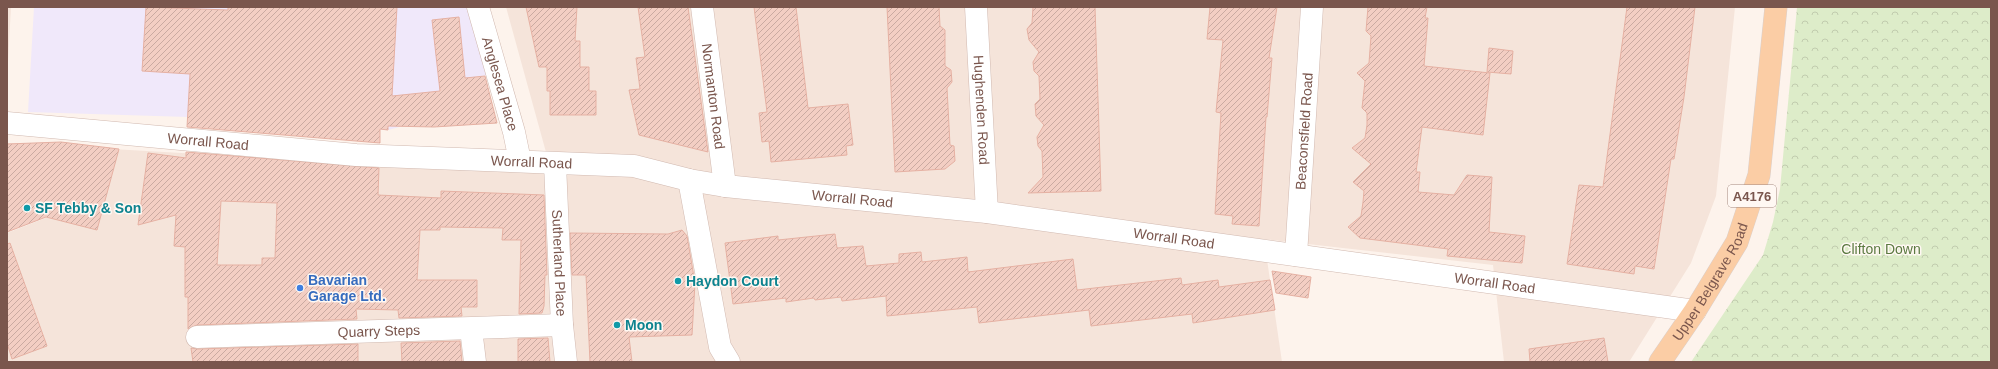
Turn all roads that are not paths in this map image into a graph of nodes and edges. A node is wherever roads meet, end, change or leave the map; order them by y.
1 (478, 7) edge
2 (702, 7) edge
3 (976, 7) edge
4 (1312, 7) edge
5 (1776, 7) edge
6 (7, 123) edge
7 (520, 161) junction
8 (555, 164) junction
9 (689, 180) junction
10 (725, 186) junction
11 (987, 212) junction
12 (1296, 255) junction
13 (1694, 311) junction
14 (562, 326) junction
15 (471, 329) junction
16 (196, 337) dead end
17 (475, 362) edge
18 (566, 362) edge
19 (729, 362) edge
20 (1660, 362) edge

1 - 7 street, Anglesea Place
2 - 10 street, Normanton Road
3 - 11 street, Hughenden Road
4 - 12 street, Beaconsfield Road
5 - 13 main road, Upper Belgrave Road / A4176
6 - 7 street, Worrall Road
7 - 8 street, Worrall Road
8 - 9 street, Worrall Road
8 - 14 street, Sutherland Place
9 - 10 street, Worrall Road
9 - 19 street
10 - 11 street, Worrall Road
11 - 12 street, Worrall Road
12 - 13 street, Worrall Road
13 - 20 main road, Upper Belgrave Road / A4176
14 - 15 street, Quarry Steps
14 - 18 street, Sutherland Place
15 - 16 street, Quarry Steps
15 - 17 street

